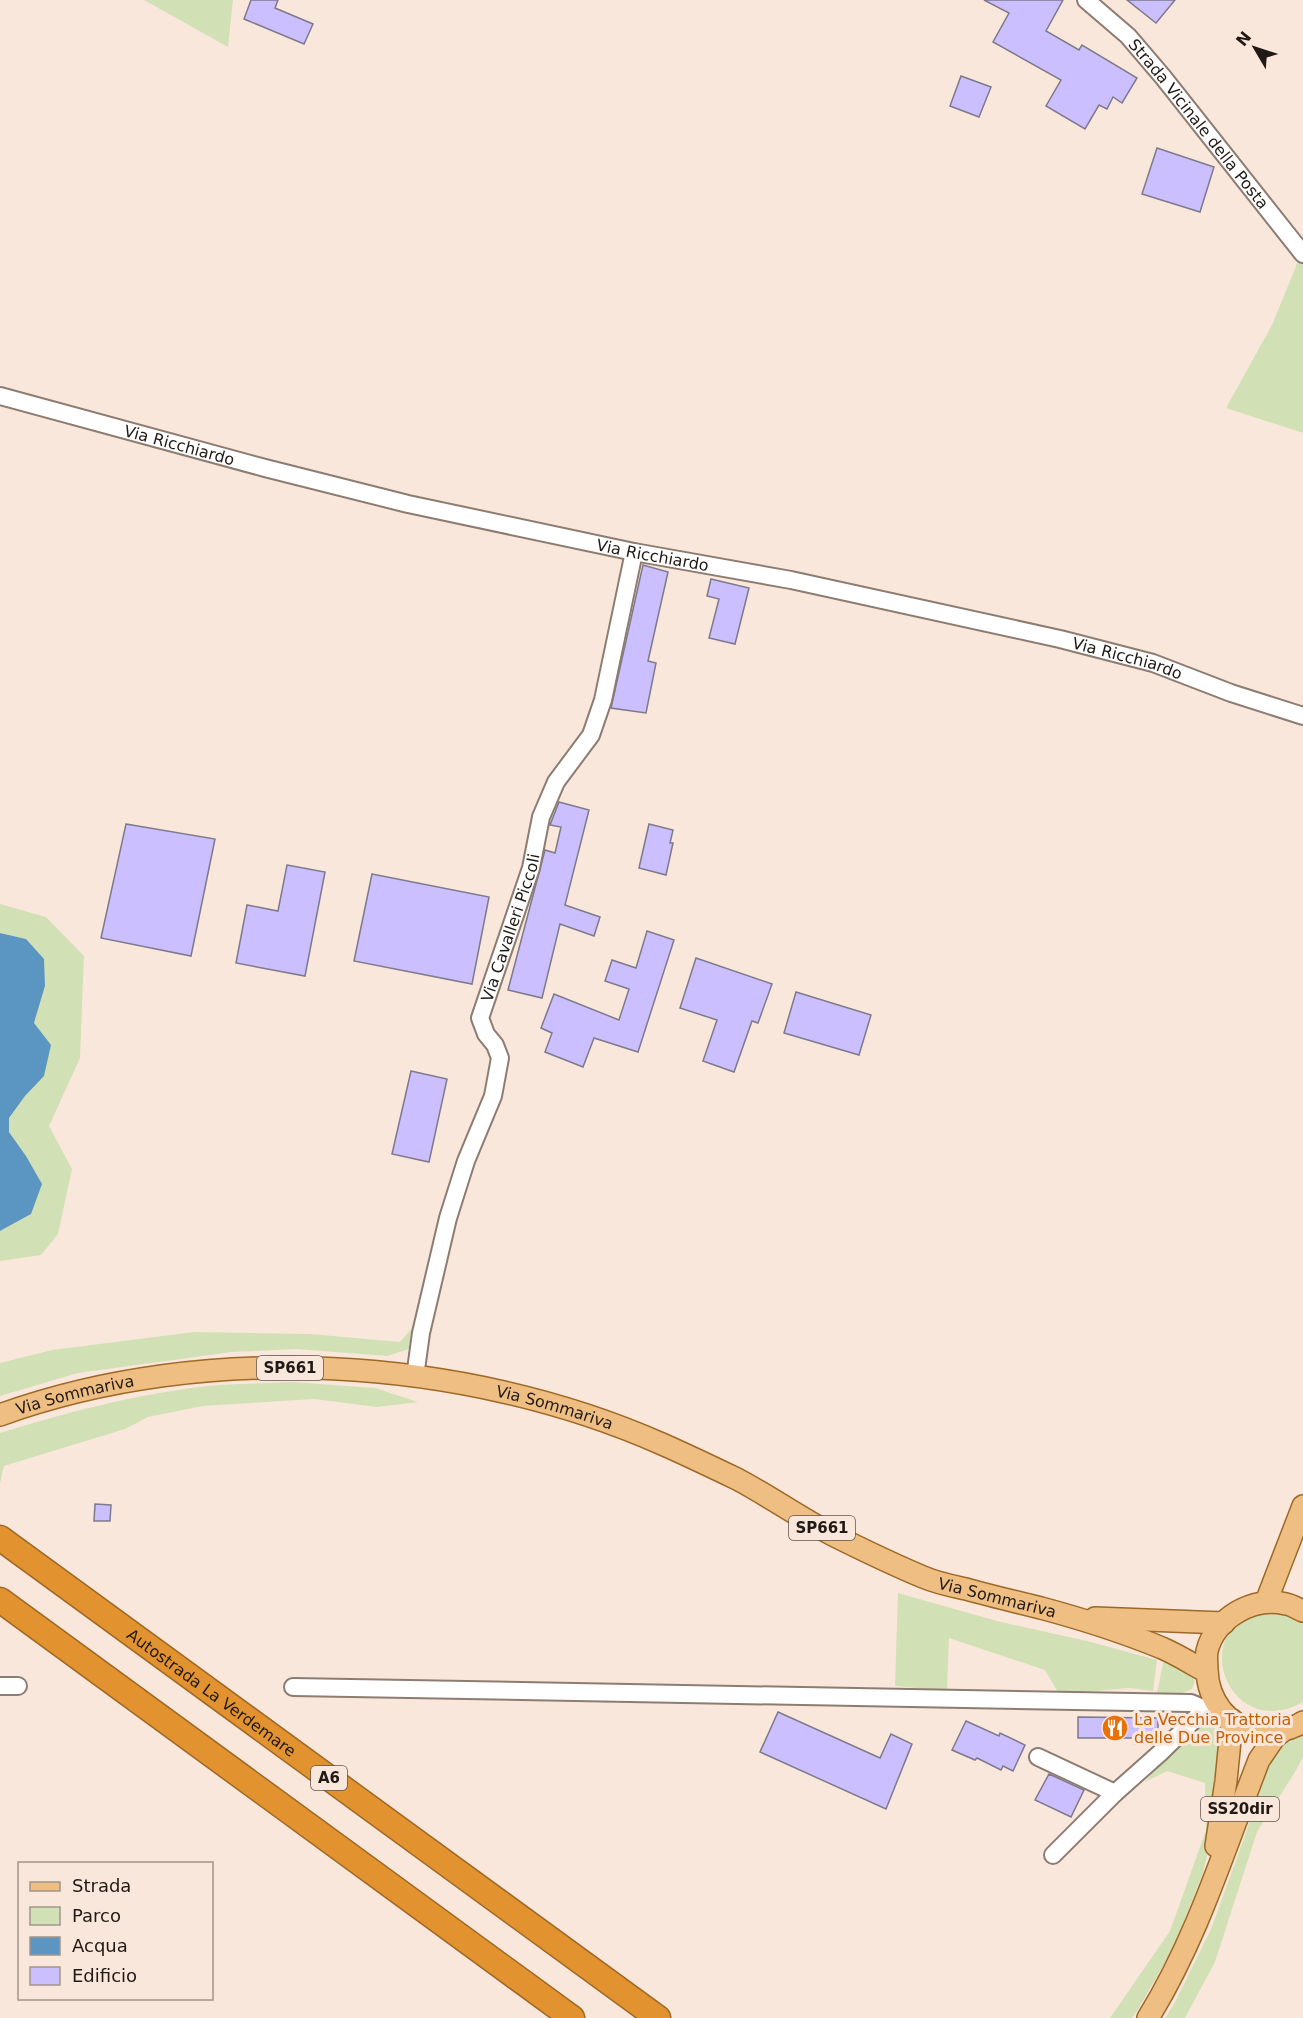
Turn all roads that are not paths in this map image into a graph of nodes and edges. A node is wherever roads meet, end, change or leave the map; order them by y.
1 (1086, 0) edge
2 (1303, 254) edge
3 (0, 396) edge
4 (634, 552) junction
5 (1303, 716) edge
6 (415, 1377) junction
7 (0, 1415) edge
8 (1303, 1506) edge
9 (0, 1538) edge
10 (0, 1600) edge
11 (1266, 1602) junction
12 (1303, 1611) edge
13 (1074, 1617) junction
14 (1224, 1623) junction
15 (1207, 1679) junction
16 (0, 1686) edge
17 (18, 1686) dead end
18 (293, 1687) dead end
19 (1212, 1710) junction
20 (1294, 1726) edge
21 (1038, 1757) dead end
22 (1115, 1793) junction
23 (1053, 1855) dead end
24 (1207, 1894) junction
25 (572, 2018) edge
26 (658, 2018) edge
27 (1148, 2018) edge

1 - 2 street, Strada Vicinale della Posta
3 - 4 street, Via Ricchiardo
4 - 5 street, Via Ricchiardo
4 - 6 street, Via Cavalleri Piccoli
6 - 7 main road, Via Sommariva / SP661
6 - 13 main road, Via Sommariva / SP661
8 - 11 main road
9 - 26 highway, Autostrada La Verdemare / A6
10 - 25 highway
11 - 12 main road
11 - 14 main road
13 - 14 main road
13 - 15 main road
14 - 15 main road
15 - 19 main road
16 - 17 street
18 - 19 street
19 - 20 main road
19 - 22 street
19 - 24 main road, SS20dir
20 - 24 main road, SS20dir
21 - 22 street
22 - 23 street
24 - 27 main road, SS20dir

